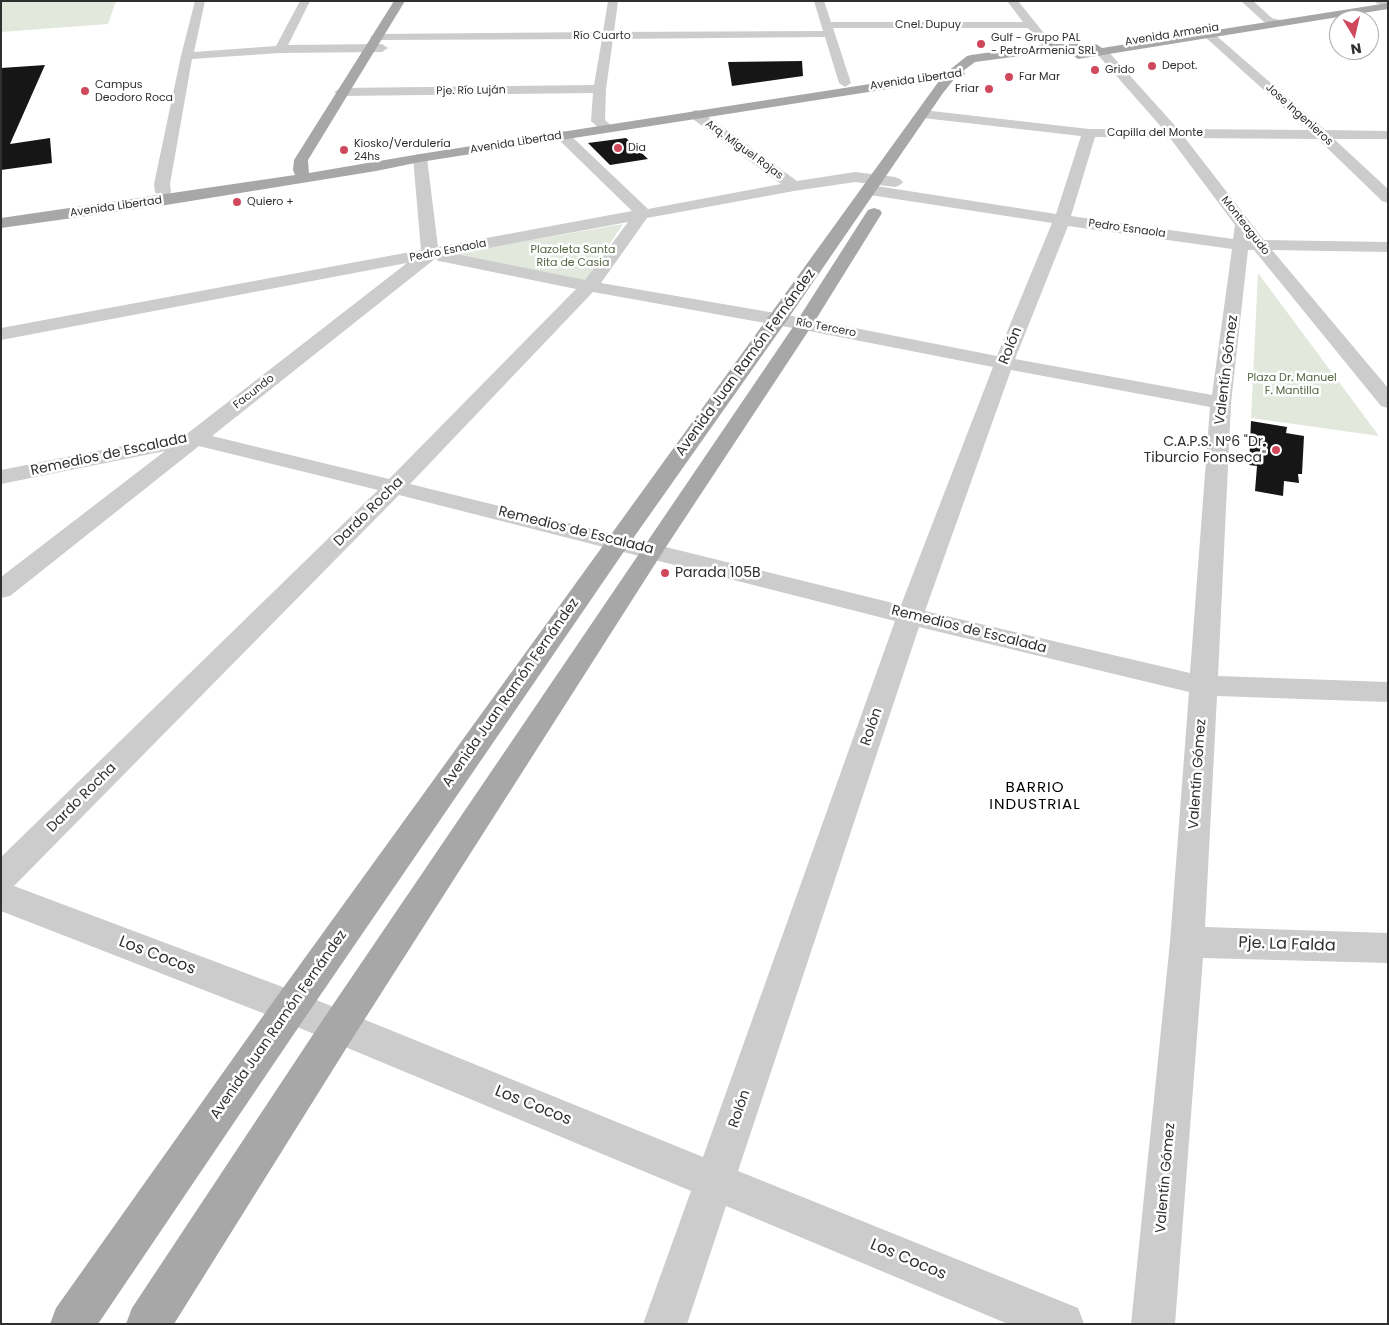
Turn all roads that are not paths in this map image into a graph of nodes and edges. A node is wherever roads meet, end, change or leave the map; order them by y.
1 (200, 1) edge
2 (305, 1) edge
3 (400, 1) edge
4 (412, 1) edge
5 (613, 1) edge
6 (819, 1) edge
7 (1012, 1) edge
8 (1246, 1) edge
9 (1385, 1) edge
10 (1380, 2) edge
11 (1388, 5) edge
12 (1274, 22) junction
13 (1030, 25) junction
14 (827, 29) junction
15 (1208, 34) junction
16 (609, 36) junction
17 (390, 37) junction
18 (376, 45) junction
19 (1050, 48) junction
20 (280, 49) junction
21 (1099, 50) junction
22 (187, 56) junction
23 (1026, 63) dead end
24 (897, 82) junction
25 (845, 83) junction
26 (600, 89) junction
27 (341, 92) junction
28 (355, 92) junction
29 (947, 95) junction
30 (695, 114) junction
31 (338, 124) dead end
32 (603, 125) junction
33 (1089, 133) junction
34 (1174, 133) junction
35 (562, 135) junction
36 (1322, 135) junction
37 (1388, 135) edge
38 (420, 158) junction
39 (328, 166) junction
40 (905, 167) dead end
41 (302, 169) junction
42 (794, 186) junction
43 (881, 186) junction
44 (163, 192) junction
45 (1388, 198) edge
46 (643, 213) junction
47 (1, 214) edge
48 (1062, 220) junction
49 (1, 224) edge
50 (1249, 239) junction
51 (1388, 248) edge
52 (430, 254) junction
53 (589, 286) junction
54 (791, 322) junction
55 (1, 334) edge
56 (1004, 363) junction
57 (1388, 402) edge
58 (1222, 403) junction
59 (195, 438) junction
60 (1, 478) edge
61 (395, 486) junction
62 (618, 542) junction
63 (652, 550) junction
64 (1, 590) edge
65 (910, 616) junction
66 (1204, 686) junction
67 (1388, 692) edge
68 (1, 878) edge
69 (1, 896) edge
70 (1187, 942) junction
71 (1388, 948) edge
72 (291, 1007) junction
73 (339, 1027) junction
74 (716, 1180) junction
75 (72, 1324) edge
76 (148, 1324) edge
77 (665, 1324) edge
78 (1062, 1324) edge
79 (1153, 1324) edge

1 - 22 street
2 - 20 street
3 - 18 main road
4 - 17 main road
5 - 16 street
6 - 14 street
7 - 13 street
8 - 12 street
9 - 10 main road, Avenida Armenia
10 - 11 street
10 - 12 main road, Avenida Armenia
11 - 12 main road, Avenida Armenia
12 - 15 main road, Avenida Armenia
12 - 21 main road, Avenida Armenia
13 - 14 street, Cnel. Dupuy
13 - 19 street
14 - 16 street, Río Cuarto
14 - 25 street
15 - 21 main road, Avenida Armenia
15 - 36 street, Jose Ingenieros
16 - 17 street, Río Cuarto
16 - 26 street
17 - 18 main road
18 - 20 street
18 - 27 main road
18 - 28 main road
19 - 21 main road
19 - 29 main road
20 - 22 street
21 - 23 main road, Avenida Armenia
21 - 29 main road, Avenida Armenia
21 - 34 street, Monteagudo
22 - 44 street
24 - 29 main road, Avenida Libertad
24 - 29 main road
24 - 30 main road, Avenida Libertad
25 - 29 main road, Avenida Libertad
25 - 32 main road, Avenida Libertad
26 - 28 street, Pje. Río Luján
26 - 32 street
27 - 28 street, Pje. Río Luján
27 - 41 main road
28 - 31 main road
29 - 33 street, Capilla del Monte
29 - 43 main road, Avenida Juan Ramón Fernández
30 - 32 main road, Avenida Libertad
30 - 42 street, Arq. Miguel Rojas
32 - 35 main road, Avenida Libertad
32 - 39 main road, Avenida Libertad
33 - 34 street, Capilla del Monte
33 - 48 street, Rolón
34 - 36 street, Capilla del Monte
34 - 50 street, Monteagudo
35 - 38 main road, Avenida Libertad
35 - 46 street
36 - 37 street, Capilla del Monte
36 - 45 street, Jose Ingenieros
38 - 39 main road, Avenida Libertad
38 - 52 street
39 - 41 main road, Avenida Libertad
40 - 43 main road, Avenida Juan Ramón Fernández
41 - 44 main road, Avenida Libertad
41 - 49 main road, Avenida Libertad
42 - 43 street, Pedro Esnaola
42 - 46 street, Pedro Esnaola
43 - 48 street, Pedro Esnaola
43 - 54 main road, Avenida Juan Ramón Fernández
44 - 47 main road, Avenida Libertad
46 - 52 street, Pedro Esnaola
46 - 53 street, Dardo Rocha
48 - 50 street, Pedro Esnaola
48 - 56 street, Rolón
50 - 51 street, Pedro Esnaola
50 - 57 street, Monteagudo
50 - 58 street, Valentín Gómez
52 - 53 street, Río Tercero
52 - 55 street, Pedro Esnaola
52 - 59 street, Facundo
53 - 54 street, Río Tercero
53 - 61 street, Dardo Rocha
54 - 56 street, Río Tercero
54 - 62 main road, Avenida Juan Ramón Fernández
54 - 63 main road, Avenida Juan Ramón Fernández
56 - 58 street, Río Tercero
56 - 65 street, Rolón
58 - 66 street, Valentín Gómez
59 - 60 street, Remedios de Escalada
59 - 61 street, Remedios de Escalada
59 - 64 street, Facundo
61 - 62 street, Remedios de Escalada
61 - 68 street, Dardo Rocha
62 - 63 street, Remedios de Escalada
62 - 72 main road, Avenida Juan Ramón Fernández
63 - 65 street, Remedios de Escalada
63 - 73 main road, Avenida Juan Ramón Fernández
65 - 66 street, Remedios de Escalada
65 - 74 street, Rolón
66 - 67 street, Remedios de Escalada
66 - 70 street, Valentín Gómez
69 - 72 street, Los Cocos
70 - 71 street, Pje. La Falda
70 - 79 street, Valentín Gómez
72 - 73 street, Los Cocos
72 - 75 main road, Avenida Juan Ramón Fernández
73 - 74 street, Los Cocos
73 - 76 main road, Avenida Juan Ramón Fernández
74 - 77 street, Rolón
74 - 78 street, Los Cocos

